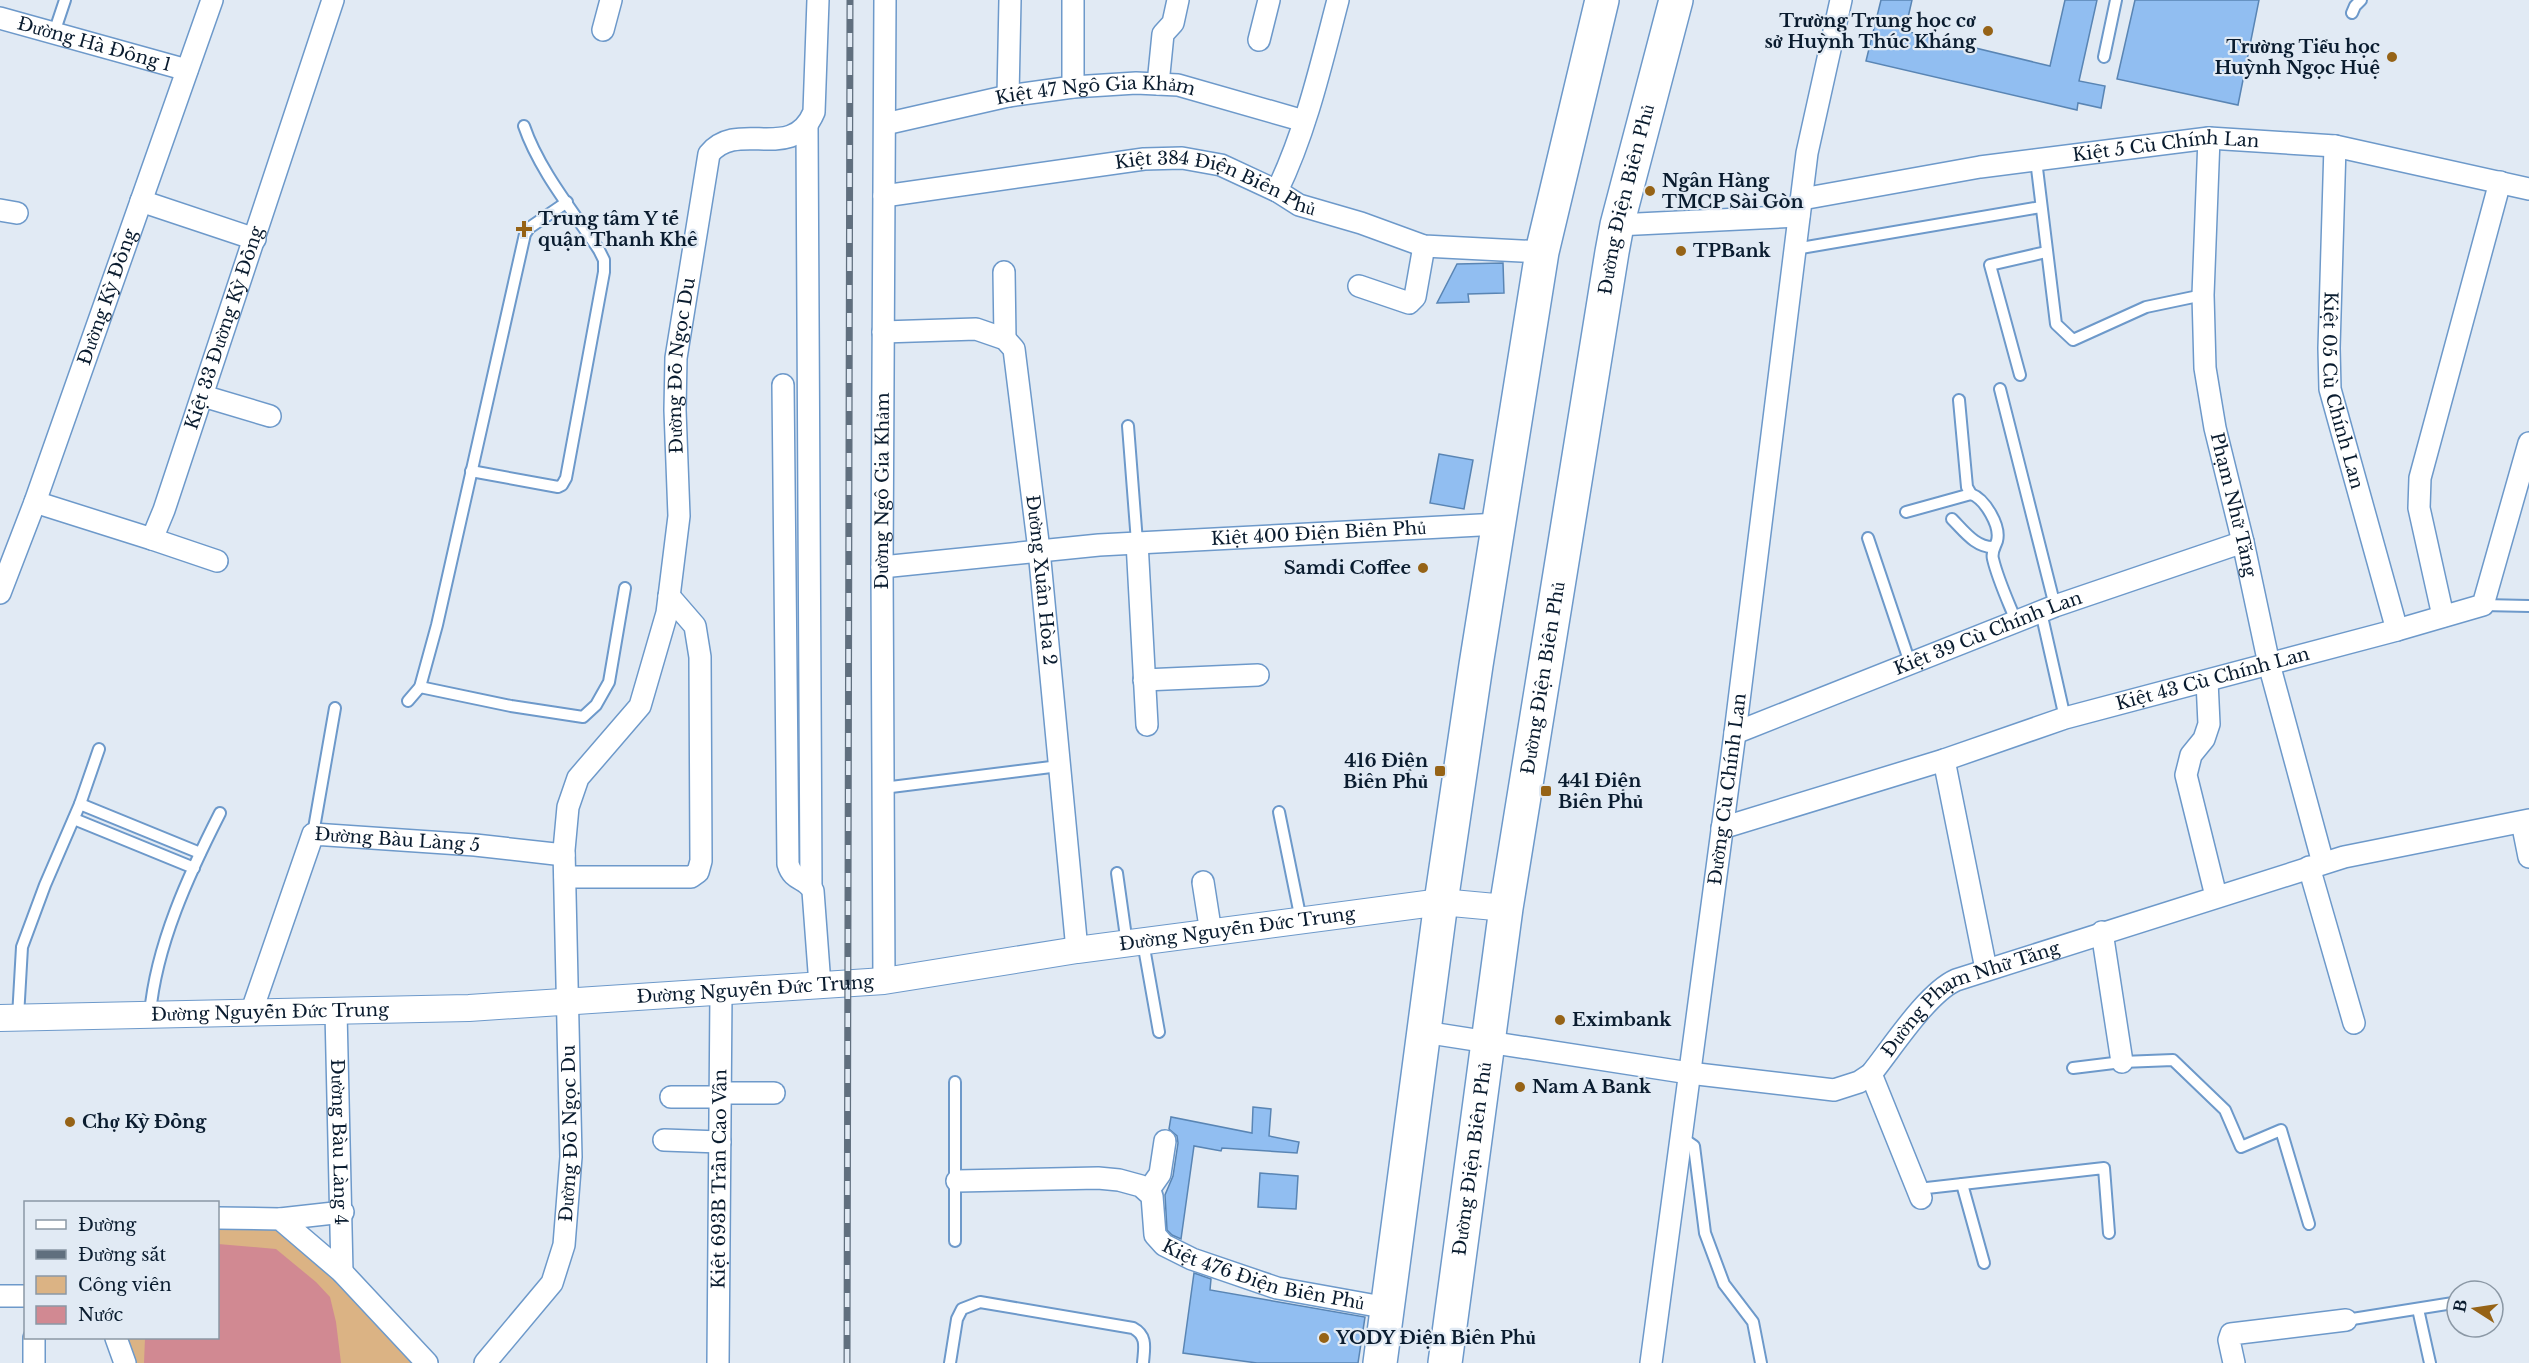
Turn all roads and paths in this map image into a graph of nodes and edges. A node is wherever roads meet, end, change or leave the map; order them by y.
1 (65, 0) edge
2 (212, 0) edge
3 (333, 0) edge
4 (611, 0) edge
5 (818, 0) edge
6 (885, 0) edge
7 (1010, 0) edge
8 (1073, 0) edge
9 (1178, 0) edge
10 (1269, 0) edge
11 (1338, 0) edge
12 (1602, 0) edge
13 (1676, 0) edge
14 (1841, 0) edge
15 (2116, 0) edge
16 (2361, 0) edge
17 (2352, 13) dead end
18 (0, 18) edge
19 (603, 30) dead end
20 (54, 33) junction
21 (1259, 40) dead end
22 (2104, 57) dead end
23 (187, 70) junction
24 (1158, 84) junction
25 (1073, 87) junction
26 (1008, 96) junction
27 (1304, 121) junction
28 (885, 124) junction
29 (524, 126) dead end
30 (807, 127) junction
31 (2209, 138) junction
32 (2335, 146) junction
33 (2036, 160) junction
34 (2500, 182) junction
35 (2529, 189) edge
36 (1277, 191) junction
37 (884, 196) junction
38 (141, 201) junction
39 (567, 201) junction
40 (1800, 207) junction
41 (2041, 207) junction
42 (1617, 225) junction
43 (255, 239) junction
44 (1424, 246) junction
45 (1795, 249) junction
46 (1542, 252) junction
47 (2046, 252) junction
48 (1004, 272) dead end
49 (1359, 286) dead end
50 (2203, 295) junction
51 (883, 332) junction
52 (1005, 339) junction
53 (2020, 375) dead end
54 (783, 386) dead end
55 (2000, 389) dead end
56 (203, 396) junction
57 (1959, 400) dead end
58 (270, 416) dead end
59 (1128, 426) dead end
60 (2529, 443) edge
61 (471, 471) junction
62 (1971, 494) junction
63 (35, 502) junction
64 (1906, 512) dead end
65 (1952, 519) dead end
66 (1498, 524) junction
67 (1868, 538) dead end
68 (152, 539) junction
69 (1137, 542) junction
70 (2243, 542) junction
71 (1994, 547) junction
72 (1039, 550) junction
73 (217, 561) dead end
74 (882, 567) junction
75 (625, 588) dead end
76 (0, 593) edge
77 (669, 596) junction
78 (2483, 604) junction
79 (2529, 606) edge
80 (2048, 609) junction
81 (2443, 616) junction
82 (2016, 621) junction
83 (2397, 630) junction
84 (1910, 663) junction
85 (2269, 664) junction
86 (1258, 675) dead end
87 (1144, 680) junction
88 (2207, 681) junction
89 (420, 687) junction
90 (408, 701) dead end
91 (335, 708) dead end
92 (2065, 718) junction
93 (1147, 724) dead end
94 (1735, 733) junction
95 (99, 749) dead end
96 (1944, 760) junction
97 (1059, 766) junction
98 (883, 788) junction
99 (80, 804) junction
100 (1279, 812) dead end
101 (220, 813) dead end
102 (74, 819) junction
103 (2525, 821) edge
104 (1722, 828) junction
105 (313, 834) junction
106 (200, 853) junction
107 (564, 855) junction
108 (2529, 857) edge
109 (2316, 865) junction
110 (194, 868) junction
111 (1117, 873) dead end
112 (565, 877) junction
113 (1203, 882) dead end
114 (811, 886) junction
115 (2216, 896) junction
116 (1441, 902) junction
117 (1506, 908) junction
118 (1302, 920) junction
119 (2103, 932) junction
120 (1211, 933) junction
121 (1135, 943) junction
122 (1077, 950) junction
123 (1986, 969) junction
124 (884, 981) junction
125 (820, 985) junction
126 (721, 993) junction
127 (568, 1002) junction
128 (336, 1012) junction
129 (251, 1013) junction
130 (150, 1014) junction
131 (9, 1017) edge
132 (2354, 1023) dead end
133 (1159, 1032) dead end
134 (1424, 1032) junction
135 (1487, 1042) junction
136 (2122, 1062) junction
137 (2073, 1068) dead end
138 (1689, 1073) junction
139 (1871, 1074) junction
140 (955, 1082) dead end
141 (774, 1093) dead end
142 (720, 1095) junction
143 (671, 1097) dead end
144 (1681, 1137) junction
145 (664, 1140) dead end
146 (1164, 1141) dead end
147 (720, 1142) junction
148 (957, 1181) junction
149 (1962, 1184) junction
150 (1148, 1191) junction
151 (1920, 1194) joint
152 (342, 1212) junction
153 (219, 1218) edge
154 (280, 1219) junction
155 (2309, 1224) dead end
156 (2109, 1233) dead end
157 (955, 1241) dead end
158 (1984, 1263) dead end
159 (342, 1272) junction
160 (0, 1296) edge
161 (24, 1296) edge
162 (2445, 1305) edge
163 (1388, 1308) junction
164 (2418, 1309) junction
165 (2346, 1320) joint
166 (34, 1339) edge
167 (116, 1339) edge
168 (34, 1363) edge
169 (125, 1363) edge
170 (427, 1363) edge
171 (484, 1363) edge
172 (718, 1363) edge
173 (950, 1363) edge
174 (1143, 1363) edge
175 (1380, 1363) edge
176 (1444, 1363) edge
177 (1651, 1363) edge
178 (1761, 1363) edge
179 (2234, 1363) edge
180 (2430, 1363) edge

1 - 20 lane
2 - 23 street, Đường Kỳ Đồng
3 - 43 street, Kiệt 33 Đường Kỳ Đồng
4 - 19 street
5 - 30 street
6 - 28 street, Đường Ngô Gia Khảm
7 - 26 street
8 - 25 street
9 - 24 street
10 - 21 street
11 - 27 street
12 - 46 main road
13 - 42 main road, Đường Điện Biên Phủ
14 - 40 street, Đường Cù Chính Lan
15 - 22 lane
16 - 17 lane
18 - 20 street, Đường Hà Đông 1
20 - 23 street, Đường Hà Đông 1
23 - 38 street, Đường Kỳ Đồng
24 - 25 street, Kiệt 47 Ngô Gia Khảm
24 - 27 street, Kiệt 47 Ngô Gia Khảm
25 - 26 street, Kiệt 47 Ngô Gia Khảm
26 - 28 street, Kiệt 47 Ngô Gia Khảm
27 - 36 street
28 - 37 street, Đường Ngô Gia Khảm
29 - 39 lane
30 - 77 street, Đường Đỗ Ngọc Du
30 - 114 street
31 - 32 street, Kiệt 5 Cù Chính Lan
31 - 33 street, Kiệt 5 Cù Chính Lan
31 - 50 street, Phạm Nhữ Tăng
32 - 34 street, Kiệt 5 Cù Chính Lan
32 - 83 street, Kiệt 05 Cù Chính Lan
33 - 40 street, Kiệt 5 Cù Chính Lan
33 - 41 lane
34 - 35 street, Kiệt 5 Cù Chính Lan
34 - 81 street
36 - 37 street, Kiệt 384 Điện Biên Phủ
36 - 44 street, Kiệt 384 Điện Biên Phủ
37 - 51 street, Đường Ngô Gia Khảm
38 - 43 street
38 - 63 street, Đường Kỳ Đồng
39 - 61 lane
39 - 61 lane
40 - 42 street
40 - 45 street, Đường Cù Chính Lan
41 - 45 lane
41 - 47 lane
42 - 117 main road, Đường Điện Biên Phủ
43 - 56 street, Kiệt 33 Đường Kỳ Đồng
44 - 46 street, Kiệt 384 Điện Biên Phủ
44 - 49 street
45 - 94 street, Đường Cù Chính Lan
46 - 66 main road
47 - 50 lane
47 - 53 lane
48 - 52 street
50 - 70 street, Phạm Nhữ Tăng
51 - 52 street
51 - 74 street, Đường Ngô Gia Khảm
52 - 72 street, Đường Xuân Hòa 2
54 - 114 street
55 - 80 lane
56 - 58 street
56 - 68 street, Kiệt 33 Đường Kỳ Đồng
57 - 62 lane
59 - 69 lane
60 - 78 street
61 - 89 lane
62 - 64 lane
62 - 71 lane
63 - 68 street
63 - 76 street, Đường Kỳ Đồng
65 - 71 lane
66 - 69 street, Kiệt 400 Điện Biên Phủ
66 - 116 main road
67 - 84 lane
68 - 73 street
69 - 72 street, Kiệt 400 Điện Biên Phủ
69 - 87 street
70 - 80 street, Kiệt 39 Cù Chính Lan
70 - 85 street, Phạm Nhữ Tăng
71 - 82 lane
72 - 74 street, Kiệt 400 Điện Biên Phủ
72 - 97 street, Đường Xuân Hòa 2
74 - 98 street, Đường Ngô Gia Khảm
75 - 89 lane
77 - 107 street, Đường Đỗ Ngọc Du
77 - 112 street
78 - 79 lane
78 - 81 street, Kiệt 43 Cù Chính Lan
80 - 82 street, Kiệt 39 Cù Chính Lan
80 - 92 lane
81 - 83 street, Kiệt 43 Cù Chính Lan
82 - 84 street, Kiệt 39 Cù Chính Lan
83 - 85 street, Kiệt 43 Cù Chính Lan
84 - 94 street, Kiệt 39 Cù Chính Lan
85 - 88 street, Kiệt 43 Cù Chính Lan
85 - 109 street, Phạm Nhữ Tăng
86 - 87 street
87 - 93 street
88 - 92 street, Kiệt 43 Cù Chính Lan
88 - 115 street
89 - 90 lane
91 - 105 lane
92 - 96 street, Kiệt 43 Cù Chính Lan
94 - 104 street, Đường Cù Chính Lan
95 - 99 lane
96 - 104 street, Kiệt 43 Cù Chính Lan
96 - 123 street
97 - 98 lane
97 - 122 street, Đường Xuân Hòa 2
98 - 124 street, Đường Ngô Gia Khảm
99 - 102 lane
99 - 106 lane
100 - 118 lane
101 - 106 lane
102 - 110 lane
102 - 131 lane
103 - 108 street, Đường Phạm Nhữ Tăng
103 - 109 street, Đường Phạm Nhữ Tăng
104 - 138 street, Đường Cù Chính Lan
105 - 107 street, Đường Bàu Làng 5
105 - 129 street, Đường Bàu Làng 5
106 - 110 lane
107 - 112 street, Đường Đỗ Ngọc Du
109 - 115 street, Đường Phạm Nhữ Tăng
109 - 132 street, Phạm Nhữ Tăng
110 - 130 lane
111 - 121 lane
112 - 127 street, Đường Đỗ Ngọc Du
113 - 120 street
114 - 125 street
115 - 119 street, Đường Phạm Nhữ Tăng
116 - 117 street, Đường Nguyễn Đức Trung
116 - 118 street, Đường Nguyễn Đức Trung
116 - 134 main road
117 - 135 main road, Đường Điện Biên Phủ
118 - 120 street, Đường Nguyễn Đức Trung
119 - 123 street, Đường Phạm Nhữ Tăng
119 - 136 street
120 - 121 street, Đường Nguyễn Đức Trung
121 - 122 street, Đường Nguyễn Đức Trung
121 - 133 lane
122 - 124 street, Đường Nguyễn Đức Trung
123 - 139 street, Đường Phạm Nhữ Tăng
124 - 125 street, Đường Nguyễn Đức Trung
125 - 126 street, Đường Nguyễn Đức Trung
126 - 127 street, Đường Nguyễn Đức Trung
126 - 142 street, Kiệt 693B Trần Cao Vân
127 - 128 street, Đường Nguyễn Đức Trung
127 - 171 street, Đường Đỗ Ngọc Du
128 - 129 street, Đường Nguyễn Đức Trung
128 - 152 street, Đường Bàu Làng 4
129 - 130 street, Đường Nguyễn Đức Trung
130 - 131 street, Đường Nguyễn Đức Trung
134 - 135 street, Đường Phạm Nhữ Tăng
134 - 163 main road
135 - 138 street, Đường Phạm Nhữ Tăng
135 - 176 main road, Đường Điện Biên Phủ
136 - 137 lane
136 - 155 lane
138 - 139 street, Đường Phạm Nhữ Tăng
138 - 144 street, Đường Cù Chính Lan
139 - 151 street
140 - 148 lane
141 - 142 street
142 - 143 street
142 - 147 street, Kiệt 693B Trần Cao Vân
144 - 177 street, Đường Cù Chính Lan
144 - 178 lane
145 - 147 street
146 - 150 street
147 - 172 street, Kiệt 693B Trần Cao Vân
148 - 150 street
148 - 157 lane
149 - 151 lane
149 - 156 lane
149 - 158 lane
150 - 163 street, Kiệt 476 Điện Biên Phủ
152 - 154 street
152 - 159 street, Đường Bàu Làng 4
153 - 154 street
154 - 159 street
159 - 170 street
160 - 161 street
162 - 164 lane
163 - 175 main road
164 - 165 lane
164 - 180 lane
165 - 179 street
166 - 168 street
167 - 169 street
173 - 174 lane

